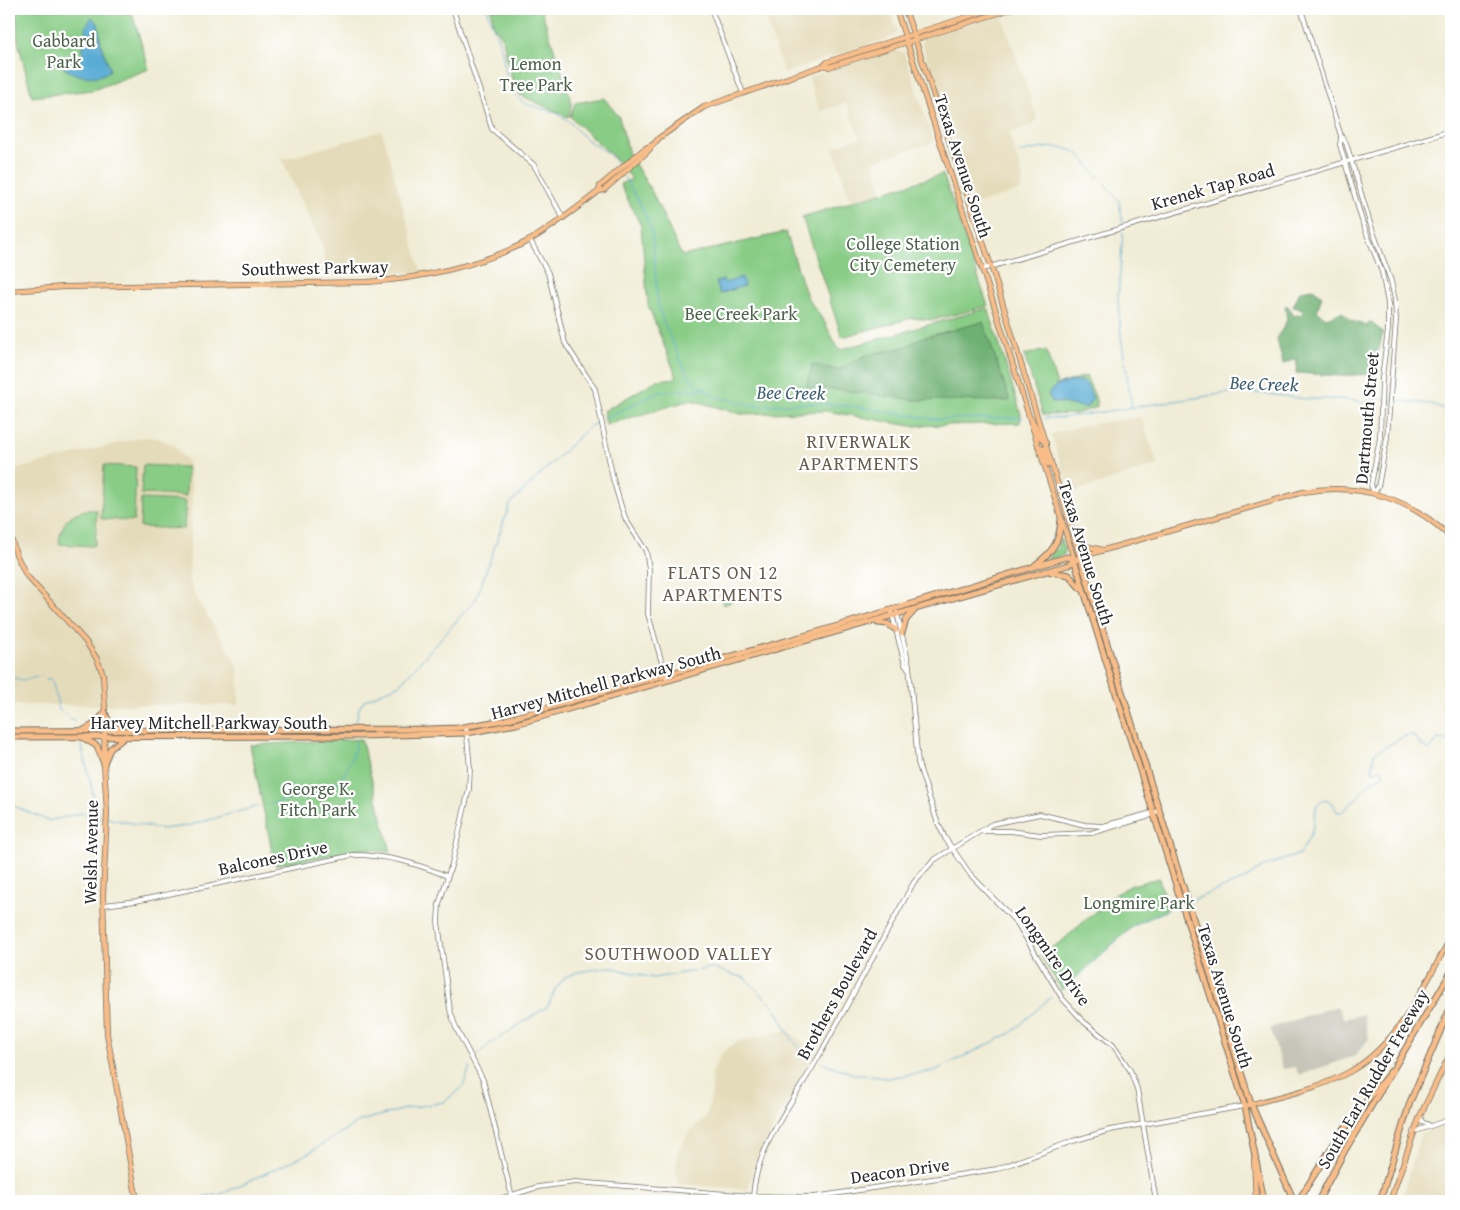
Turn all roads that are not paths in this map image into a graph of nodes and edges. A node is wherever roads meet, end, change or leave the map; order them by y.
1 (452, 9) edge
2 (711, 9) edge
3 (896, 9) edge
4 (905, 9) edge
5 (992, 9) edge
6 (1011, 9) edge
7 (1301, 9) edge
8 (1000, 11) edge
9 (976, 14) junction
10 (967, 22) junction
11 (914, 36) junction
12 (906, 38) junction
13 (743, 93) junction
14 (943, 125) junction
15 (935, 127) junction
16 (1451, 131) edge
17 (1341, 136) junction
18 (1352, 161) junction
19 (1345, 162) junction
20 (563, 218) junction
21 (530, 240) junction
22 (991, 267) junction
23 (983, 269) junction
24 (9, 291) edge
25 (1028, 416) junction
26 (1046, 442) junction
27 (1038, 446) junction
28 (1054, 468) junction
29 (1374, 494) junction
30 (1060, 518) junction
31 (9, 531) edge
32 (1072, 532) junction
33 (1451, 538) edge
34 (1105, 550) junction
35 (1080, 557) junction
36 (1074, 559) junction
37 (1032, 567) junction
38 (1043, 572) junction
39 (1085, 596) junction
40 (919, 608) junction
41 (894, 613) junction
42 (867, 624) junction
43 (896, 630) junction
44 (902, 633) junction
45 (908, 669) junction
46 (666, 679) junction
47 (105, 713) junction
48 (466, 726) junction
49 (9, 731) edge
50 (247, 731) junction
51 (124, 733) junction
52 (467, 733) junction
53 (81, 734) junction
54 (105, 734) junction
55 (240, 736) junction
56 (9, 737) edge
57 (104, 764) junction
58 (1156, 812) junction
59 (981, 831) junction
60 (952, 849) junction
61 (447, 876) junction
62 (104, 905) junction
63 (1451, 937) edge
64 (1198, 960) junction
65 (1207, 965) junction
66 (1451, 972) edge
67 (1451, 1007) edge
68 (1225, 1046) junction
69 (1405, 1052) junction
70 (1451, 1052) edge
71 (1235, 1056) junction
72 (1248, 1105) junction
73 (1420, 1116) junction
74 (1451, 1119) edge
75 (1142, 1124) junction
76 (1429, 1125) junction
77 (1413, 1132) junction
78 (1254, 1158) junction
79 (512, 1195) junction
80 (753, 1196) junction
81 (137, 1201) edge
82 (493, 1201) edge
83 (513, 1201) edge
84 (1156, 1201) edge
85 (1256, 1201) edge
86 (1264, 1201) edge
87 (1294, 1201) edge
88 (1298, 1201) edge
89 (1318, 1201) edge
90 (1380, 1201) edge
91 (1390, 1201) edge

1 - 20 street
2 - 13 street
3 - 12 main road, Texas Avenue South
4 - 11 main road, Texas Avenue South
5 - 9 main road, Southwest Parkway
6 - 8 main road, Southwest Parkway
7 - 17 street, Dartmouth Street
8 - 10 main road, Southwest Parkway
9 - 10 main road
9 - 11 main road, Southwest Parkway
10 - 11 main road, Southwest Parkway
11 - 12 main road, Southwest Parkway
11 - 14 main road, Texas Avenue South
12 - 13 main road, Southwest Parkway
12 - 15 main road, Texas Avenue South
13 - 20 main road, Southwest Parkway
14 - 15 main road
14 - 22 main road, Texas Avenue South
15 - 23 main road, Texas Avenue South
16 - 18 street, Krenek Tap Road
17 - 18 street, Dartmouth Street
17 - 19 street, Dartmouth Street
18 - 19 street, Krenek Tap Road
18 - 29 street, Dartmouth Street
19 - 22 street, Krenek Tap Road
19 - 29 street, Dartmouth Street
20 - 21 main road, Southwest Parkway
21 - 24 main road, Southwest Parkway
21 - 46 street
22 - 23 street, Krenek Tap Road
22 - 26 main road, Texas Avenue South
23 - 25 main road, Texas Avenue South
25 - 26 main road
25 - 27 main road, Texas Avenue South
26 - 28 main road, Texas Avenue South
27 - 28 main road
27 - 30 main road, Texas Avenue South
28 - 32 main road, Texas Avenue South
29 - 33 main road, Harvey Mitchell Parkway South
29 - 34 main road, Harvey Mitchell Parkway South
30 - 36 main road, Texas Avenue South
30 - 37 highway
31 - 47 main road, Welsh Avenue
32 - 34 main road
32 - 35 main road, Texas Avenue South
34 - 35 main road, Harvey Mitchell Parkway South
35 - 36 highway, Harvey Mitchell Parkway South
35 - 58 highway, Texas Avenue South
36 - 37 highway, Harvey Mitchell Parkway South
36 - 38 highway, Harvey Mitchell Parkway South
36 - 39 highway, Texas Avenue South
37 - 41 highway, Harvey Mitchell Parkway South
38 - 39 highway
38 - 40 highway, Harvey Mitchell Parkway South
39 - 58 highway, Texas Avenue South
40 - 41 highway, Harvey Mitchell Parkway South
40 - 44 highway
41 - 42 highway, Harvey Mitchell Parkway South
41 - 43 street, Longmire Drive
41 - 44 street, Longmire Drive
41 - 46 highway, Harvey Mitchell Parkway South
42 - 43 highway
42 - 46 highway, Harvey Mitchell Parkway South
43 - 45 street, Longmire Drive
44 - 45 street, Longmire Drive
45 - 60 street, Longmire Drive
46 - 48 highway, Harvey Mitchell Parkway South
46 - 52 highway, Harvey Mitchell Parkway South
47 - 51 highway
47 - 53 highway
47 - 54 main road, Welsh Avenue
48 - 50 highway, Harvey Mitchell Parkway South
48 - 52 street
49 - 53 highway, Harvey Mitchell Parkway South
50 - 51 highway, Harvey Mitchell Parkway South
50 - 55 highway
51 - 54 highway, Harvey Mitchell Parkway South
51 - 55 highway, Harvey Mitchell Parkway South
51 - 57 highway
52 - 55 highway, Harvey Mitchell Parkway South
52 - 61 street
53 - 54 highway, Harvey Mitchell Parkway South
53 - 56 highway, Harvey Mitchell Parkway South
53 - 57 highway
54 - 57 main road, Welsh Avenue
57 - 62 main road, Welsh Avenue
58 - 59 street, Brothers Boulevard
58 - 59 street, Brothers Boulevard
58 - 64 highway, Texas Avenue South
58 - 65 highway, Texas Avenue South
59 - 60 street, Brothers Boulevard
60 - 75 street, Longmire Drive
60 - 80 street, Brothers Boulevard
61 - 62 street, Balcones Drive
61 - 79 street
62 - 81 main road, Welsh Avenue
63 - 72 main road
64 - 65 highway
64 - 68 highway, Texas Avenue South
65 - 71 highway, Texas Avenue South
66 - 69 highway, South Earl Rudder Freeway
67 - 90 highway
68 - 71 highway
68 - 72 highway, Texas Avenue South
69 - 88 highway
69 - 89 highway, South Earl Rudder Freeway
70 - 73 main road
71 - 72 highway, Texas Avenue South
72 - 75 street, Deacon Drive
72 - 78 highway
72 - 87 highway
73 - 76 street
73 - 77 main road
74 - 76 street
75 - 80 street, Deacon Drive
75 - 84 street, Longmire Drive
76 - 77 street
77 - 91 main road
78 - 85 main road
78 - 86 highway
79 - 80 street, Deacon Drive
79 - 82 street, Deacon Drive
79 - 83 street

